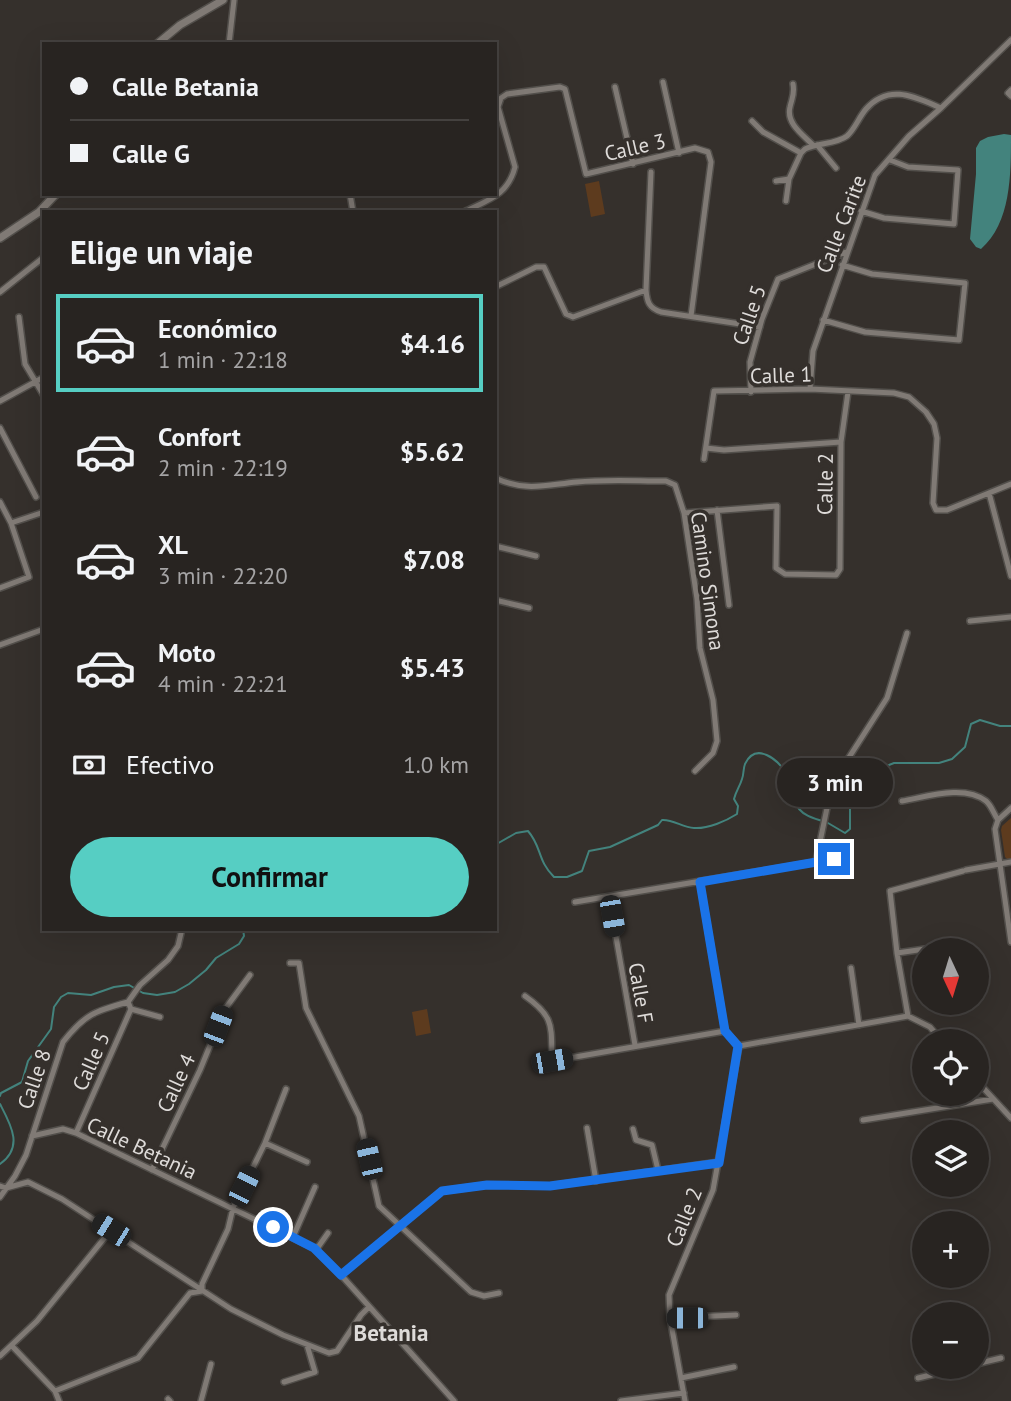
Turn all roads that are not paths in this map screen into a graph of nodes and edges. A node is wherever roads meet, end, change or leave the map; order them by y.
1 (223, 0) edge
2 (234, 0) edge
3 (1011, 40) edge
4 (159, 42) edge
5 (229, 42) edge
6 (663, 82) dead end
7 (793, 84) dead end
8 (615, 87) dead end
9 (1011, 90) edge
10 (1011, 96) edge
11 (942, 108) junction
12 (752, 121) dead end
13 (815, 145) junction
14 (679, 153) junction
15 (801, 153) junction
16 (890, 160) junction
17 (633, 164) junction
18 (836, 168) dead end
19 (651, 172) dead end
20 (789, 179) junction
21 (776, 181) dead end
22 (496, 196) edge
23 (497, 196) edge
24 (786, 201) dead end
25 (468, 210) edge
26 (861, 211) junction
27 (42, 212) edge
28 (0, 238) edge
29 (846, 252) junction
30 (42, 259) edge
31 (842, 265) junction
32 (497, 286) edge
33 (646, 290) junction
34 (0, 292) edge
35 (691, 316) junction
36 (19, 317) dead end
37 (823, 320) junction
38 (760, 327) junction
39 (42, 378) edge
40 (36, 381) junction
41 (810, 389) junction
42 (42, 392) edge
43 (751, 392) junction
44 (848, 392) junction
45 (0, 401) edge
46 (0, 428) edge
47 (841, 442) junction
48 (706, 448) junction
49 (704, 459) dead end
50 (497, 479) edge
51 (1011, 484) edge
52 (989, 493) junction
53 (36, 497) dead end
54 (0, 502) edge
55 (717, 510) junction
56 (42, 513) edge
57 (684, 513) junction
58 (11, 523) junction
59 (497, 546) edge
60 (536, 556) dead end
61 (1011, 576) edge
62 (0, 588) edge
63 (497, 600) edge
64 (729, 605) dead end
65 (529, 608) dead end
66 (1011, 617) edge
67 (970, 621) dead end
68 (42, 630) edge
69 (907, 633) dead end
70 (0, 645) edge
71 (695, 771) dead end
72 (902, 801) dead end
73 (1011, 808) edge
74 (998, 820) junction
75 (834, 859) dead end
76 (816, 861) junction
77 (1011, 862) edge
78 (1000, 863) junction
79 (700, 882) junction
80 (609, 897) junction
81 (575, 902) dead end
82 (182, 931) edge
83 (1010, 931) edge
84 (1011, 942) edge
85 (912, 951) edge
86 (897, 953) junction
87 (290, 963) dead end
88 (850, 968) dead end
89 (250, 975) dead end
90 (525, 996) dead end
91 (130, 1006) junction
92 (908, 1016) junction
93 (160, 1017) dead end
94 (859, 1025) junction
95 (932, 1029) edge
96 (725, 1031) junction
97 (635, 1045) junction
98 (738, 1046) junction
99 (286, 1089) dead end
100 (989, 1095) edge
101 (993, 1099) junction
102 (1011, 1118) edge
103 (863, 1120) dead end
104 (587, 1129) dead end
105 (633, 1129) dead end
106 (76, 1133) junction
107 (32, 1136) junction
108 (265, 1143) junction
109 (307, 1163) dead end
110 (719, 1163) junction
111 (152, 1170) junction
112 (658, 1170) junction
113 (596, 1181) junction
114 (3, 1187) edge
115 (315, 1187) dead end
116 (0, 1197) edge
117 (233, 1208) junction
118 (399, 1227) junction
119 (111, 1230) junction
120 (328, 1233) dead end
121 (293, 1237) junction
122 (316, 1250) junction
123 (341, 1275) junction
124 (202, 1291) junction
125 (499, 1293) dead end
126 (369, 1307) junction
127 (736, 1315) dead end
128 (670, 1318) junction
129 (307, 1345) junction
130 (12, 1346) junction
131 (0, 1356) edge
132 (1001, 1358) dead end
133 (989, 1361) edge
134 (211, 1364) dead end
135 (734, 1367) dead end
136 (681, 1378) junction
137 (284, 1382) dead end
138 (55, 1391) junction
139 (684, 1393) junction
140 (452, 1400) edge
141 (60, 1401) edge
142 (201, 1401) edge
143 (621, 1401) edge
144 (685, 1401) edge

1 - 4 street
2 - 5 street
3 - 11 street, Calle Carite
6 - 14 street
7 - 13 street
8 - 17 street
9 - 10 street
11 - 13 street
11 - 16 street, Calle Carite
12 - 15 street
13 - 15 street
13 - 18 street
14 - 17 street, Calle 3
14 - 35 street, Calle 3
15 - 20 street
16 - 26 street, Calle Carite
16 - 26 street
17 - 23 street, Calle 3
19 - 33 street
20 - 21 street
20 - 24 street
22 - 25 street, Calle 3
26 - 29 street, Calle Carite
27 - 28 street
29 - 31 street, Calle Carite
29 - 38 street, Calle 5
30 - 34 street
31 - 37 street, Calle Carite
31 - 37 street
32 - 33 street
33 - 35 street
35 - 38 street
36 - 40 street
37 - 41 street, Calle Carite
38 - 43 street, Calle 5
39 - 40 street
40 - 42 street
40 - 45 street
41 - 43 street, Calle 1
41 - 44 street, Calle 1
43 - 48 street, Calle 1
44 - 47 street, Calle 2
44 - 52 street, Calle 1
46 - 53 street
47 - 48 street
47 - 55 street, Calle 2
48 - 49 street
50 - 57 street, Camino Simona
51 - 52 street
52 - 61 street
54 - 58 street
55 - 57 street
55 - 64 street
56 - 58 street
57 - 71 street, Camino Simona
58 - 62 street
59 - 60 street
63 - 65 street
66 - 67 street
68 - 70 street
69 - 76 street
72 - 74 street
73 - 74 street
74 - 78 street
75 - 76 street
76 - 79 street
77 - 78 street
78 - 83 street
78 - 86 street
79 - 80 street
79 - 96 street
80 - 81 street
80 - 97 street, Calle F
82 - 91 street, Calle 5
83 - 84 street
85 - 86 street
86 - 92 street
87 - 118 street
88 - 94 street
89 - 111 street, Calle 4
90 - 97 street
91 - 93 street
91 - 106 street, Calle 5
91 - 107 street, Calle 8
92 - 94 street
92 - 95 street
94 - 98 street
96 - 97 street, Calle F
96 - 98 street
98 - 110 street, Calle 2
99 - 108 street
100 - 101 street
101 - 102 street
101 - 103 street
104 - 113 street
105 - 112 street
106 - 107 street, Calle Betania
106 - 111 street, Calle Betania
107 - 114 street, Calle 8
108 - 109 street
108 - 117 street
110 - 112 street
110 - 128 street, Calle 2
111 - 117 street, Calle Betania
112 - 113 street
113 - 118 street
114 - 116 street, Calle 8
114 - 119 street
115 - 121 street
117 - 121 street, Calle Betania
117 - 124 street
118 - 123 street
118 - 125 street
119 - 124 street
119 - 130 street
120 - 122 street
121 - 122 street, Calle Betania
122 - 123 street, Calle Betania
123 - 126 street, Calle Betania
124 - 129 street
124 - 138 street
126 - 129 street
126 - 140 street, Calle Betania
127 - 128 street
128 - 136 street, Calle 2
129 - 137 street
130 - 131 street
130 - 138 street
132 - 133 street
134 - 142 street
135 - 136 street
136 - 139 street, Calle 2
138 - 141 street
139 - 143 street
139 - 144 street, Calle 2

